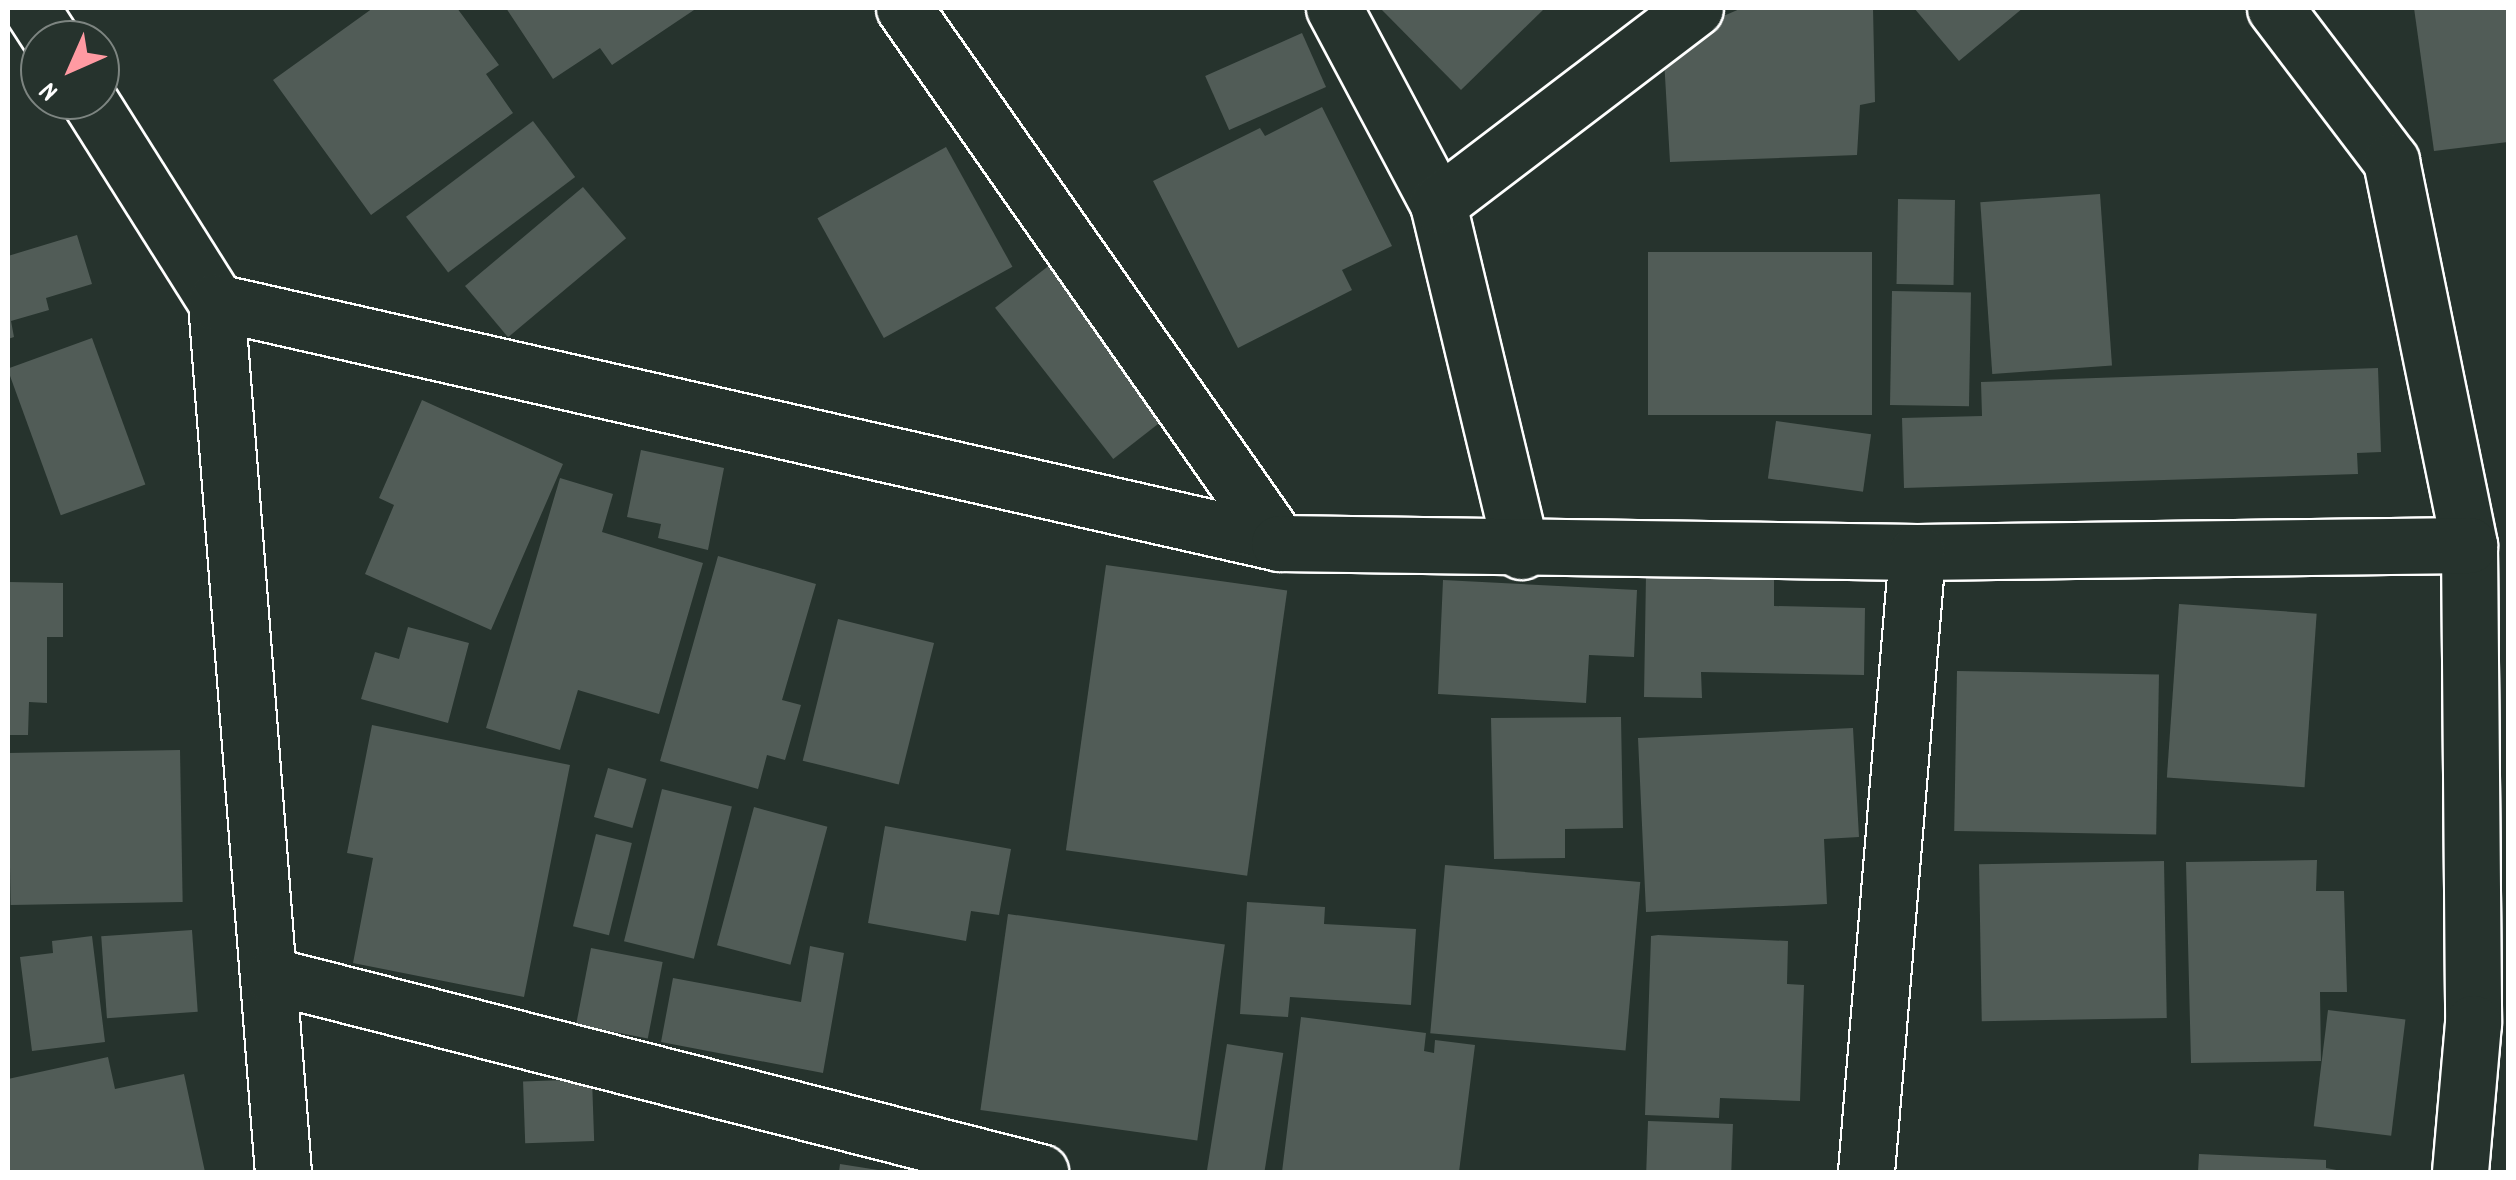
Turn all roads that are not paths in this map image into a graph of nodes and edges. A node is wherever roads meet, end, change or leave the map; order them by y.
1 (904, 8) edge
2 (1334, 8) edge
3 (1695, 8) edge
4 (2275, 8) edge
5 (102, 120) edge
6 (1438, 204) junction
7 (216, 302) junction
8 (1279, 543) junction
9 (2468, 545) junction
10 (1521, 551) junction
11 (1917, 552) junction
12 (273, 976) junction
13 (283, 1172) edge
14 (1040, 1172) edge
15 (1866, 1172) edge
16 (2460, 1172) edge

1 - 8 street
2 - 6 street
3 - 6 street
4 - 9 street
5 - 7 street
6 - 10 street
7 - 8 street
7 - 12 street
8 - 10 street
9 - 11 street
9 - 16 street
10 - 11 street
11 - 15 street
12 - 13 street
12 - 14 street

